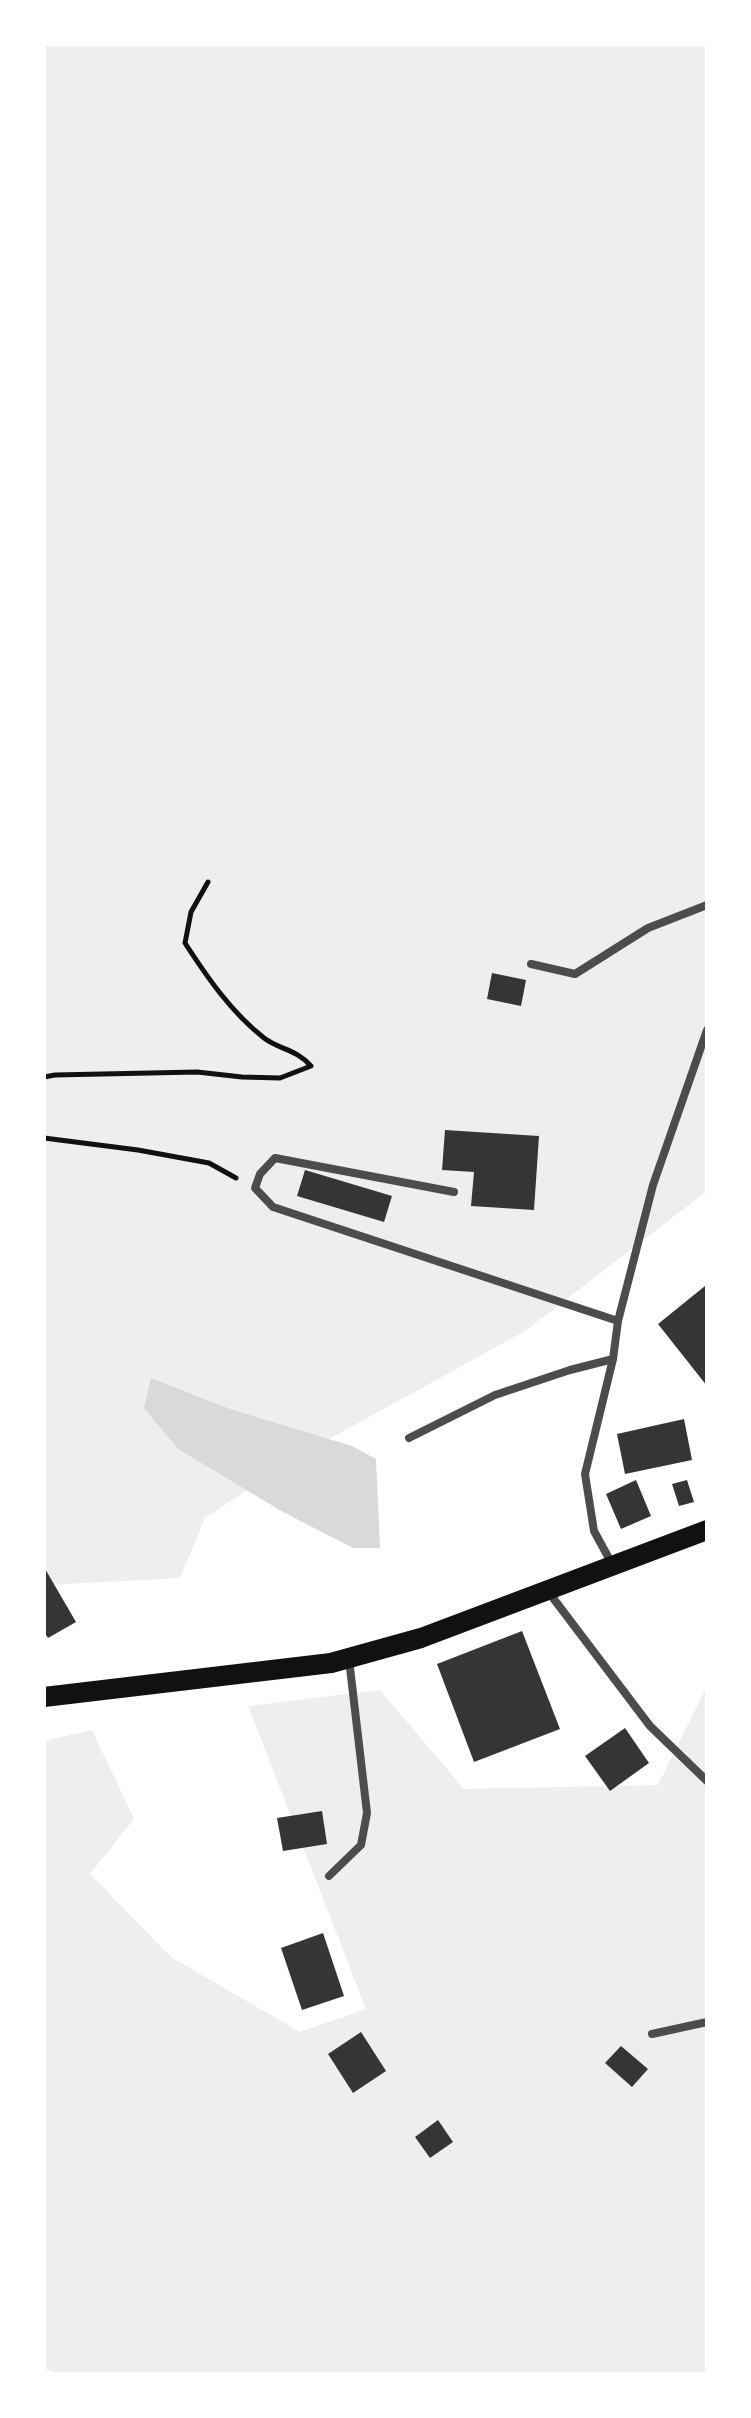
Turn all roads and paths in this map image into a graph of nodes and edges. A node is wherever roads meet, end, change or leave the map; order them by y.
1 (208, 882) dead end
2 (707, 905) edge
3 (531, 964) dead end
4 (707, 1030) edge
5 (44, 1077) edge
6 (44, 1138) edge
7 (255, 1188) junction
8 (454, 1192) dead end
9 (618, 1321) junction
10 (613, 1359) junction
11 (409, 1438) dead end
12 (707, 1530) edge
13 (612, 1564) junction
14 (547, 1589) junction
15 (349, 1658) junction
16 (44, 1697) edge
17 (707, 1781) edge
18 (329, 1876) dead end
19 (707, 2022) edge
20 (652, 2034) dead end

1 - 5 path
2 - 3 street
4 - 9 street
6 - 7 path
7 - 8 street
7 - 9 street
9 - 10 street
10 - 11 street
10 - 13 street
12 - 13 main road
13 - 14 main road
14 - 15 main road
14 - 17 street
15 - 16 main road
15 - 18 street
19 - 20 street

